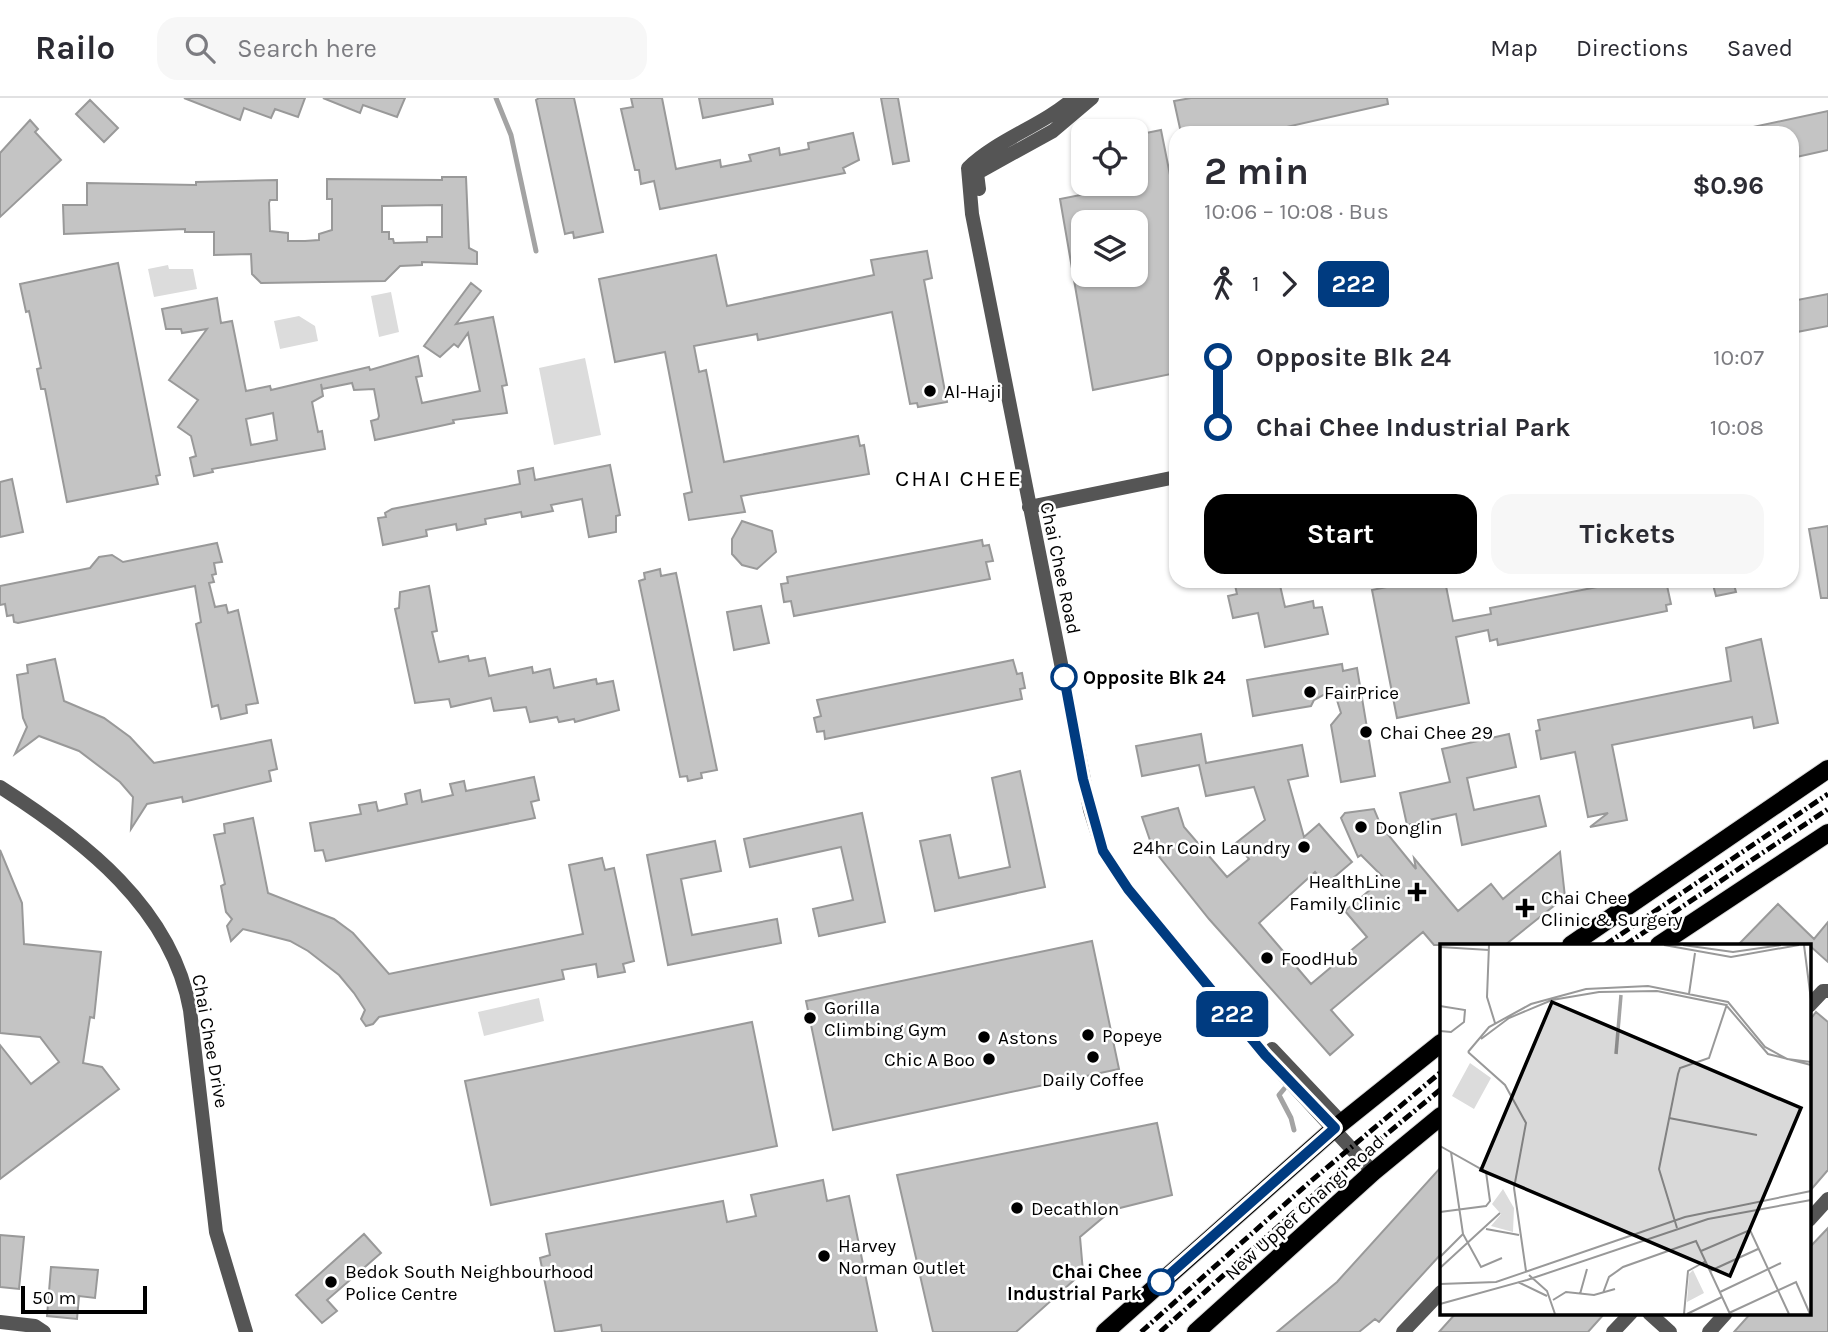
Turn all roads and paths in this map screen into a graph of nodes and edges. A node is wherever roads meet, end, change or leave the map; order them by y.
1 (1074, 98) edge
2 (1092, 98) edge
3 (1169, 478) edge
4 (1033, 506) junction
5 (1828, 769) edge
6 (0, 787) edge
7 (1828, 833) edge
8 (1572, 944) edge
9 (1662, 944) edge
10 (1825, 991) edge
11 (1811, 1004) edge
12 (1440, 1044) edge
13 (1440, 1117) edge
14 (1339, 1126) junction
15 (1377, 1169) junction
16 (1828, 1199) edge
17 (1811, 1218) edge
18 (1440, 1293) edge
19 (1630, 1314) edge
20 (1650, 1314) edge
21 (1725, 1314) edge
22 (0, 1322) edge
23 (39, 1329) edge
24 (246, 1332) edge
25 (1105, 1332) edge
26 (1196, 1332) edge
27 (1404, 1332) edge
28 (1613, 1332) edge
29 (1670, 1332) edge
30 (1709, 1332) edge

1 - 4 street, Chai Chee Road
2 - 4 street, Chai Chee Road
3 - 4 street
4 - 14 street, Chai Chee Road
5 - 8 main road
6 - 24 street, Chai Chee Drive
7 - 9 main road
10 - 11 street
12 - 14 main road, New Upper Changi Road
13 - 15 main road, New Upper Changi Road
14 - 15 street, Chai Chee Road
14 - 25 main road, New Upper Changi Road
15 - 26 main road, New Upper Changi Road
16 - 17 street
18 - 27 street
19 - 28 street
20 - 29 street
21 - 30 street
22 - 23 street

